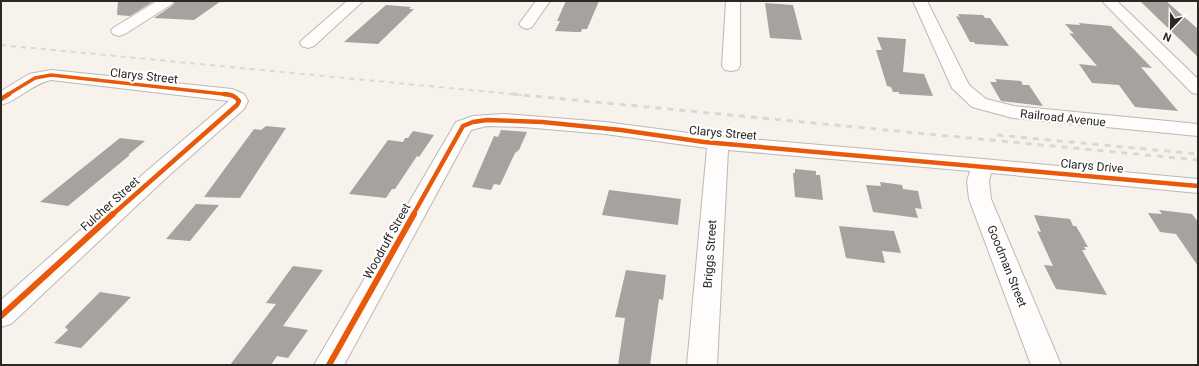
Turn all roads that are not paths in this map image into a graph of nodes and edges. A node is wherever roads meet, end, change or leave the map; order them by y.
1 (167, 1) edge
2 (356, 1) edge
3 (543, 1) edge
4 (733, 1) edge
5 (920, 1) edge
6 (1108, 1) edge
7 (527, 24) dead end
8 (119, 31) dead end
9 (308, 43) dead end
10 (731, 66) dead end
11 (1198, 89) edge
12 (1, 99) edge
13 (233, 108) joint
14 (463, 126) joint
15 (1198, 130) edge
16 (718, 143) junction
17 (983, 165) junction
18 (1198, 186) edge
19 (1, 316) edge
20 (329, 365) edge
21 (702, 365) edge
22 (1046, 365) edge

1 - 8 street
2 - 9 street
3 - 7 street
4 - 10 street
5 - 15 street, Railroad Avenue
6 - 11 street
12 - 13 street, Clarys Street
13 - 19 street, Fulcher Street
14 - 16 street, Clarys Street
14 - 20 street, Woodruff Street
16 - 17 street, Clarys Street
16 - 21 street, Briggs Street
17 - 18 street, Clarys Drive
17 - 22 street, Goodman Street

